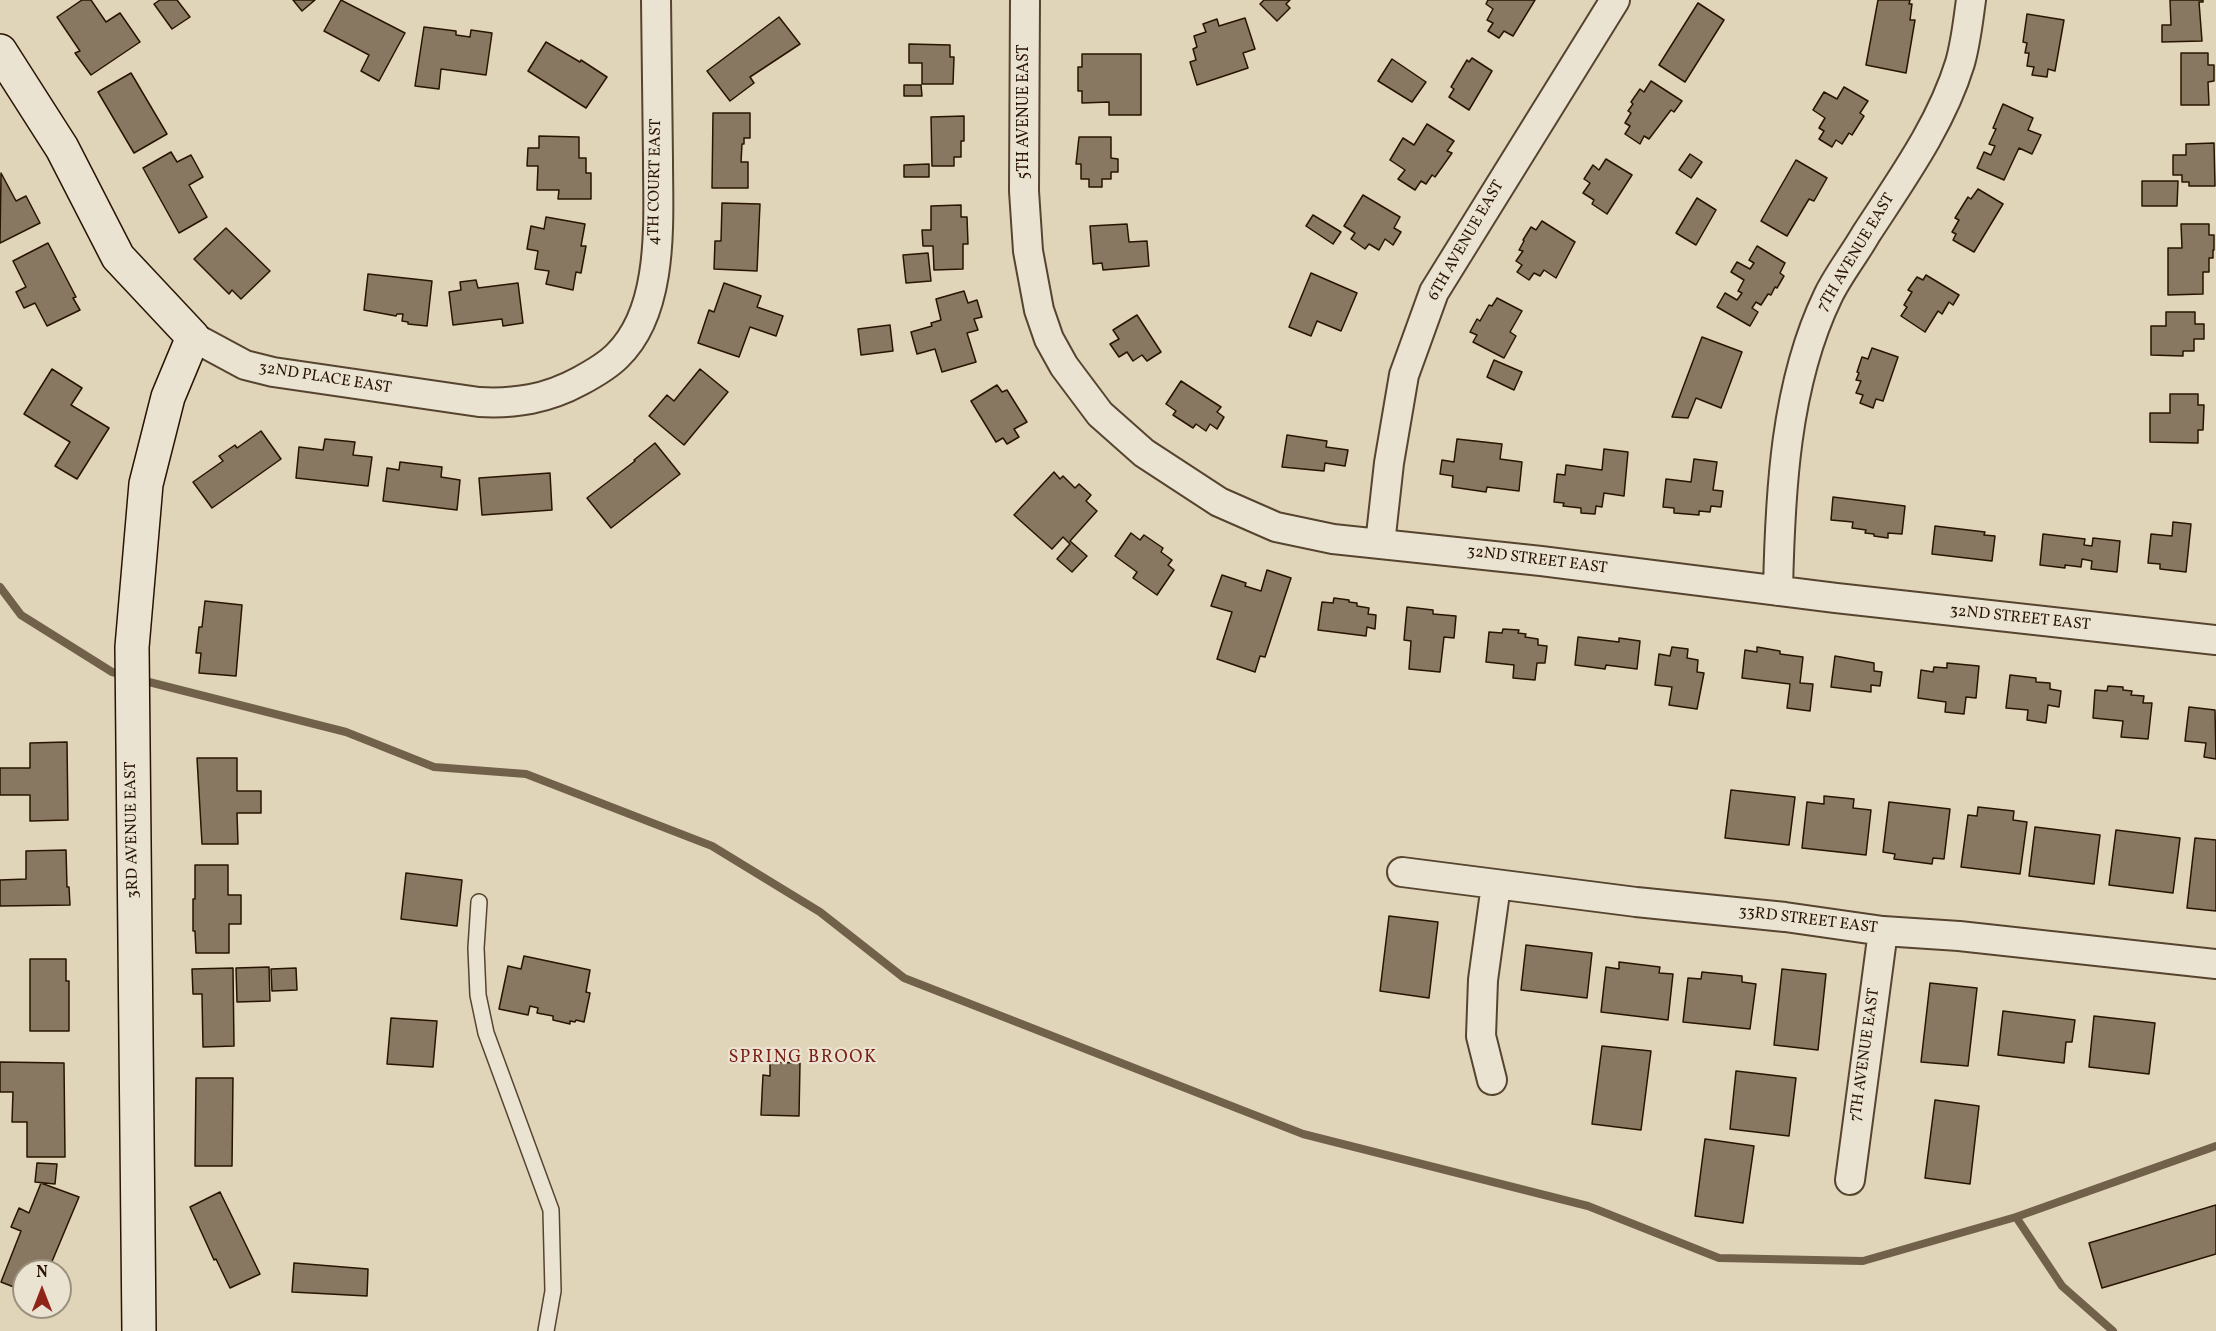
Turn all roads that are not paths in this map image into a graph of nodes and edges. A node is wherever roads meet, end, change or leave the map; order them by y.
1 (656, 0) edge
2 (1025, 0) edge
3 (1615, 0) edge
4 (1971, 0) edge
5 (0, 51) edge
6 (1026, 224) joint
7 (193, 337) junction
8 (618, 355) joint
9 (1380, 544) junction
10 (1778, 591) junction
11 (2216, 640) edge
12 (1401, 872) dead end
13 (1496, 885) junction
14 (479, 902) dead end
15 (1882, 931) junction
16 (2216, 964) edge
17 (1492, 1080) dead end
18 (1850, 1180) dead end
19 (139, 1331) edge
20 (546, 1331) edge

1 - 8 street, 4TH COURT EAST
2 - 6 street, 5TH AVENUE EAST
3 - 9 street, 6TH AVENUE EAST
4 - 10 street, 7TH AVENUE EAST
5 - 7 street, 32ND PLACE EAST
6 - 9 street, 32ND STREET EAST
7 - 8 street, 32ND PLACE EAST
7 - 19 street, 3RD AVENUE EAST
9 - 10 street, 32ND STREET EAST
10 - 11 street, 32ND STREET EAST
12 - 13 street, 33RD STREET EAST
13 - 15 street, 33RD STREET EAST
13 - 17 street
14 - 20 lane
15 - 16 street, 33RD STREET EAST
15 - 18 street, 7TH AVENUE EAST

